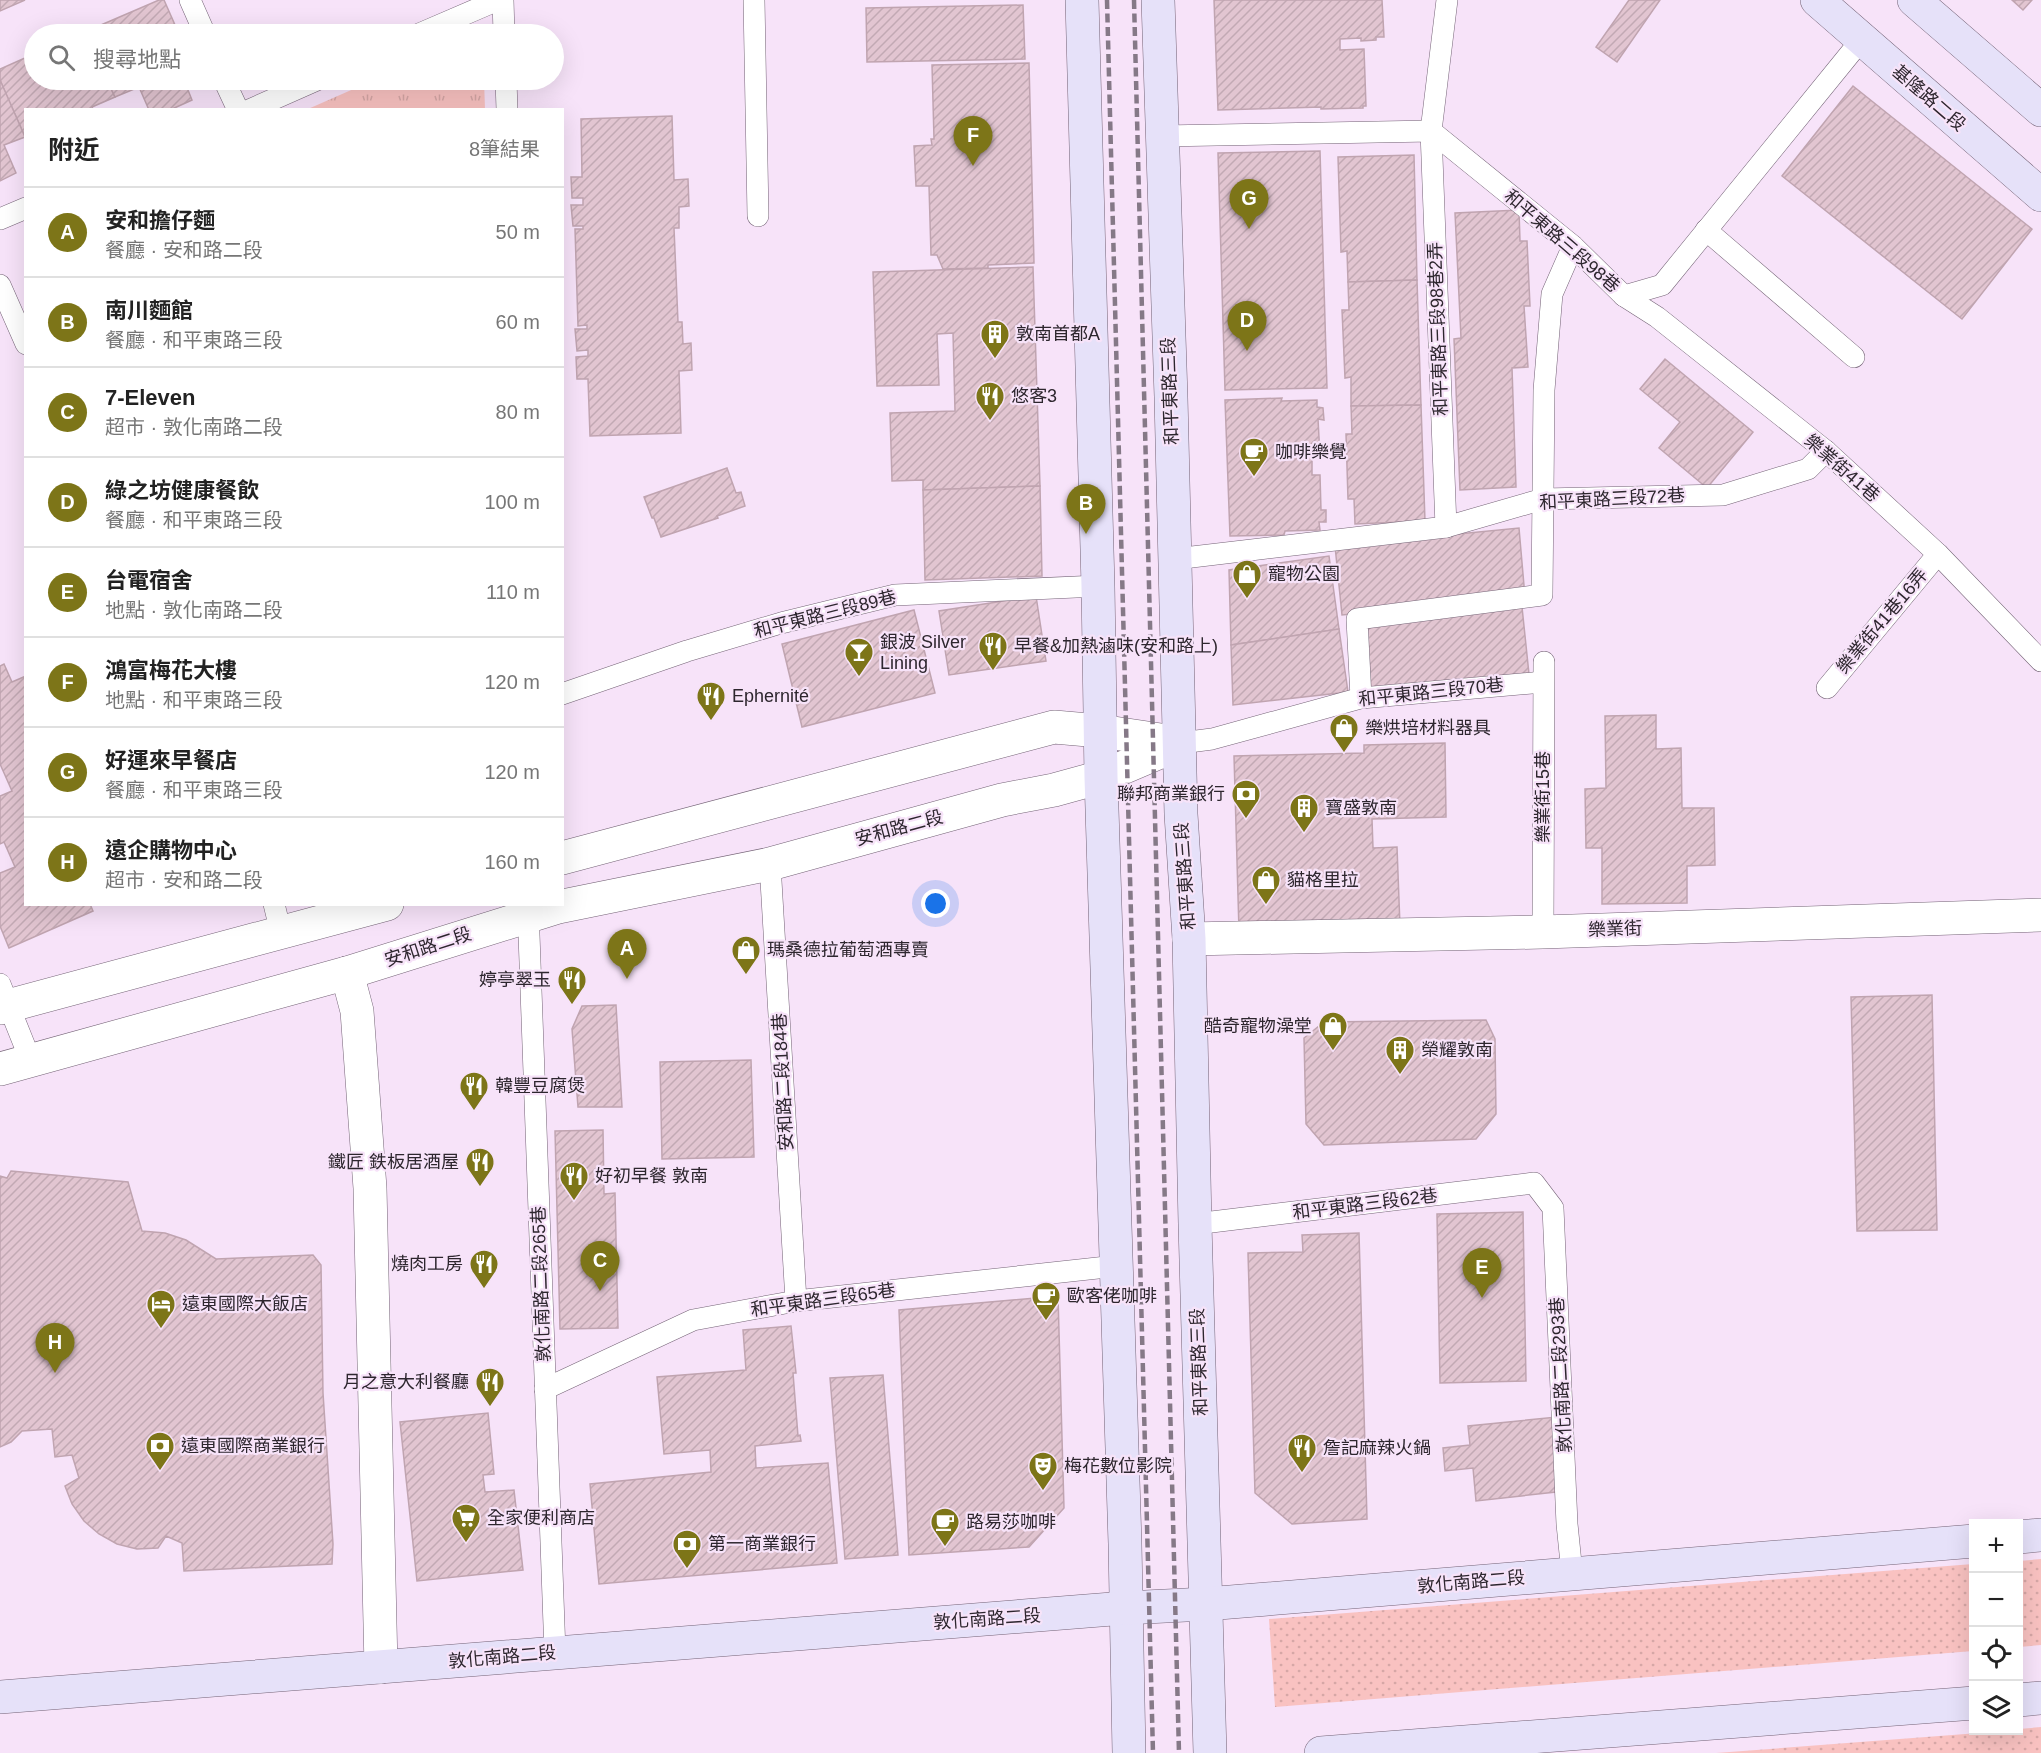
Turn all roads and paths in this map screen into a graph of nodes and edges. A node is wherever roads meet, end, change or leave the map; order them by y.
1 (190, 0) edge
2 (500, 0) edge
3 (754, 0) edge
4 (1082, 0) edge
5 (1158, 0) edge
6 (1447, 0) edge
7 (1817, 0) edge
8 (1914, 0) edge
9 (201, 24) edge
10 (443, 24) edge
11 (503, 24) edge
12 (1862, 39) junction
13 (229, 90) edge
14 (294, 90) edge
15 (506, 90) edge
16 (237, 108) edge
17 (254, 108) edge
18 (507, 108) edge
19 (2041, 110) edge
20 (1431, 131) junction
21 (1162, 136) junction
22 (2041, 195) edge
23 (24, 209) edge
24 (758, 216) dead end
25 (0, 219) edge
26 (1706, 230) junction
27 (1573, 246) junction
28 (0, 285) edge
29 (1624, 296) junction
30 (24, 339) edge
31 (1854, 357) dead end
32 (1826, 451) junction
33 (1543, 499) junction
34 (1446, 527) junction
35 (1938, 554) junction
36 (1175, 559) junction
37 (1098, 586) junction
38 (2041, 661) edge
39 (1544, 672) joint
40 (1827, 688) dead end
41 (564, 693) edge
42 (1361, 698) junction
43 (1100, 730) junction
44 (1181, 743) junction
45 (1101, 777) junction
46 (564, 857) edge
47 (770, 864) junction
48 (372, 906) edge
49 (563, 906) edge
50 (564, 906) edge
51 (528, 910) edge
52 (2041, 915) edge
53 (278, 919) edge
54 (1543, 932) junction
55 (1190, 939) junction
56 (347, 973) junction
57 (3, 999) edge
58 (15, 1064) edge
59 (1534, 1183) joint
60 (1195, 1224) junction
61 (1116, 1266) junction
62 (796, 1301) junction
63 (545, 1389) junction
64 (2041, 1535) edge
65 (2023, 1537) edge
66 (1969, 1541) edge
67 (1572, 1574) junction
68 (1206, 1604) junction
69 (1125, 1608) junction
70 (555, 1653) junction
71 (381, 1667) junction
72 (0, 1697) edge
73 (2041, 1698) edge
74 (2023, 1700) edge
75 (1969, 1703) edge
76 (1129, 1753) edge
77 (1210, 1753) edge
78 (1321, 1753) edge

1 - 9 lane
2 - 10 lane
2 - 11 lane
3 - 24 lane
4 - 37 main road
5 - 21 main road, 和平東路三段
6 - 20 lane, 和平東路三段98巷2弄
7 - 12 main road, 基隆路二段
8 - 19 main road
12 - 22 main road, 基隆路二段
12 - 26 lane, 和平東路三段98巷
13 - 16 lane
14 - 17 lane
15 - 18 lane
20 - 21 lane
20 - 27 lane, 和平東路三段98巷
20 - 34 lane, 和平東路三段98巷2弄
21 - 36 main road, 和平東路三段
23 - 25 lane
26 - 29 lane, 和平東路三段98巷
26 - 31 lane
27 - 29 lane, 和平東路三段98巷
27 - 33 lane
28 - 30 lane
29 - 32 lane, 樂業街41巷
32 - 33 lane, 和平東路三段72巷
32 - 35 lane, 樂業街41巷
33 - 34 lane, 和平東路三段72巷
33 - 42 lane
34 - 36 lane, 和平東路三段72巷
35 - 38 lane, 樂業街41巷
35 - 40 lane, 樂業街41巷16弄
36 - 44 main road, 和平東路三段
37 - 41 lane, 和平東路三段89巷
37 - 43 main road
39 - 42 lane, 和平東路三段70巷
39 - 54 lane, 樂業街15巷
42 - 44 lane, 和平東路三段70巷
43 - 44 street
43 - 45 main road
43 - 46 street
44 - 45 street, 安和路二段
44 - 55 main road, 和平東路三段
45 - 47 street, 安和路二段
45 - 61 main road
47 - 50 street, 安和路二段
47 - 62 lane, 安和路二段184巷
48 - 53 street
49 - 51 street, 安和路二段
51 - 56 street, 安和路二段
51 - 63 lane, 敦化南路二段265巷
52 - 54 street, 樂業街
53 - 57 street
54 - 55 street, 樂業街
55 - 60 main road, 和平東路三段
56 - 58 street, 安和路二段
56 - 71 street
57 - 58 lane
59 - 60 lane, 和平東路三段62巷
59 - 67 lane, 敦化南路二段293巷
60 - 68 main road, 和平東路三段
61 - 62 lane, 和平東路三段65巷
61 - 69 main road
62 - 63 lane, 和平東路三段65巷
63 - 70 lane, 敦化南路二段265巷
64 - 65 main road
66 - 67 main road, 敦化南路二段
67 - 68 main road, 敦化南路二段
68 - 69 main road, 敦化南路二段
68 - 77 main road, 和平東路三段
69 - 70 main road, 敦化南路二段
69 - 76 main road
70 - 71 main road, 敦化南路二段
71 - 72 main road, 敦化南路二段
73 - 74 main road
75 - 78 main road

